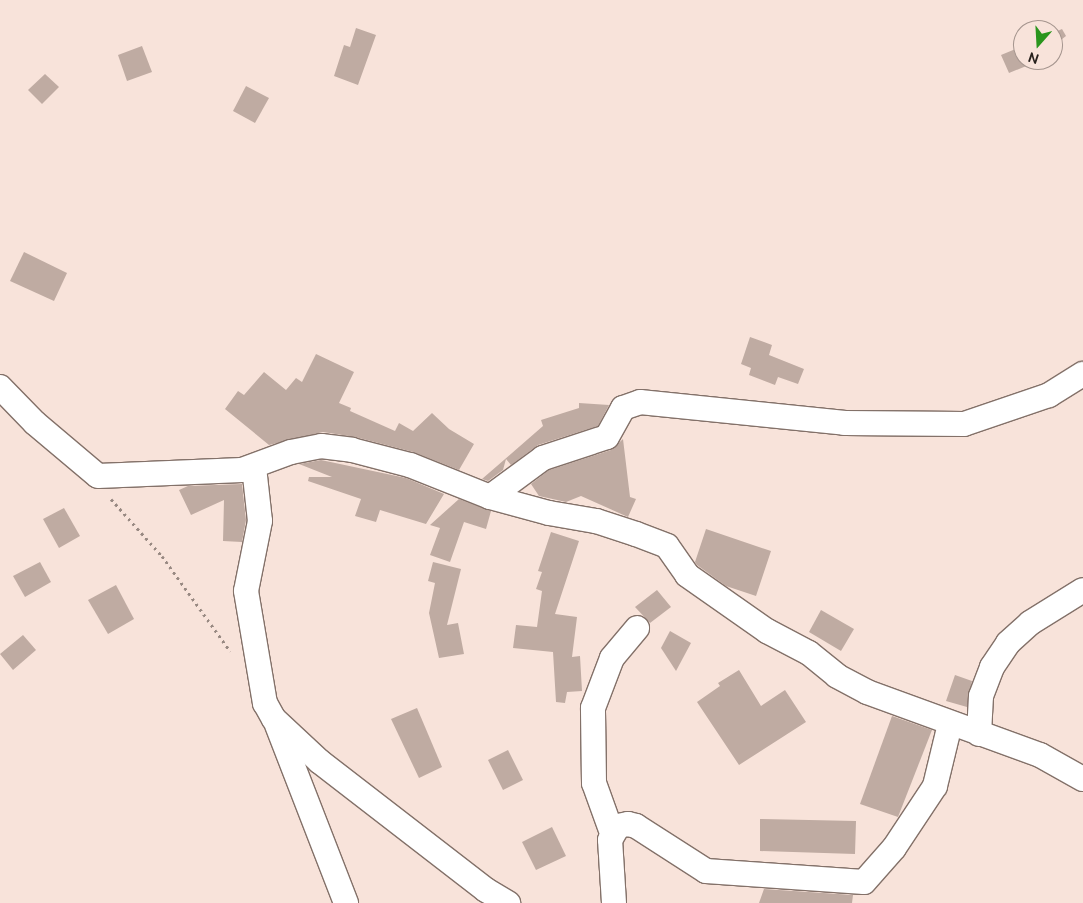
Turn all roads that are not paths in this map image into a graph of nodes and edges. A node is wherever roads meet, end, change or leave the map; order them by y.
1 (1083, 374) edge
2 (0, 387) edge
3 (254, 467) junction
4 (490, 497) junction
5 (1083, 590) edge
6 (637, 628) dead end
7 (274, 719) junction
8 (950, 724) junction
9 (979, 734) junction
10 (1083, 779) edge
11 (612, 833) junction
12 (346, 903) edge
13 (508, 903) edge
14 (614, 903) edge

1 - 4 street
2 - 3 street
3 - 4 street
3 - 7 street
4 - 8 street
5 - 9 street
6 - 11 street
7 - 12 street
7 - 13 street
8 - 9 street
8 - 11 street
9 - 10 street
11 - 14 street

